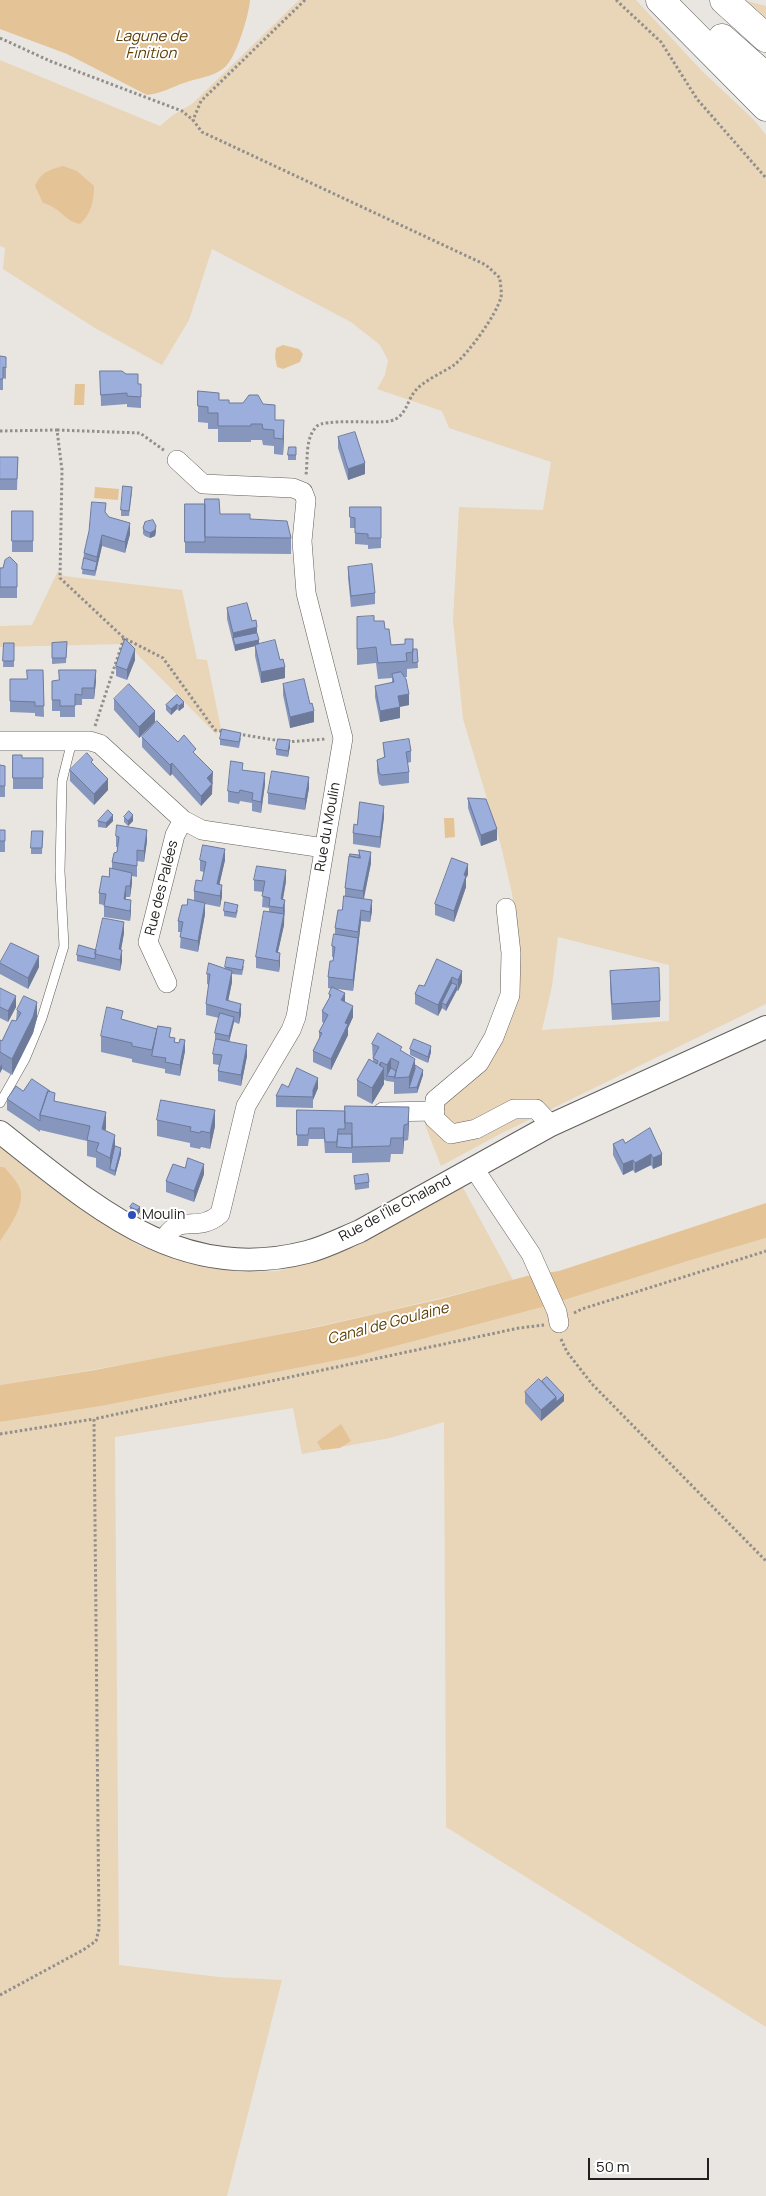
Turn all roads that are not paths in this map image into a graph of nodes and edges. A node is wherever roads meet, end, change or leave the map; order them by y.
1 (660, 0) edge
2 (680, 0) edge
3 (724, 0) edge
4 (766, 38) edge
5 (766, 77) edge
6 (766, 107) edge
7 (177, 460) road end
8 (0, 741) edge
9 (81, 741) junction
10 (183, 820) junction
11 (324, 848) junction
12 (506, 908) dead end
13 (166, 983) dead end
14 (766, 1027) edge
15 (0, 1103) edge
16 (434, 1111) junction
17 (369, 1112) edge
18 (551, 1125) junction
19 (0, 1132) edge
20 (473, 1167) junction
21 (162, 1243) junction
22 (558, 1318) road end

1 - 6 highway
2 - 5 highway
3 - 4 highway
7 - 11 street, Rue du Moulin
8 - 9 street
9 - 10 street
9 - 15 lane
10 - 11 street
10 - 13 street, Rue des Palées
11 - 21 street, Rue du Moulin
12 - 16 street
14 - 18 street, Rue de l'Île Chaland
16 - 17 street
16 - 18 street
18 - 20 street, Rue de l'Île Chaland
19 - 21 street, Rue de l'Île Chaland
20 - 21 street, Rue de l'Île Chaland
20 - 22 street

